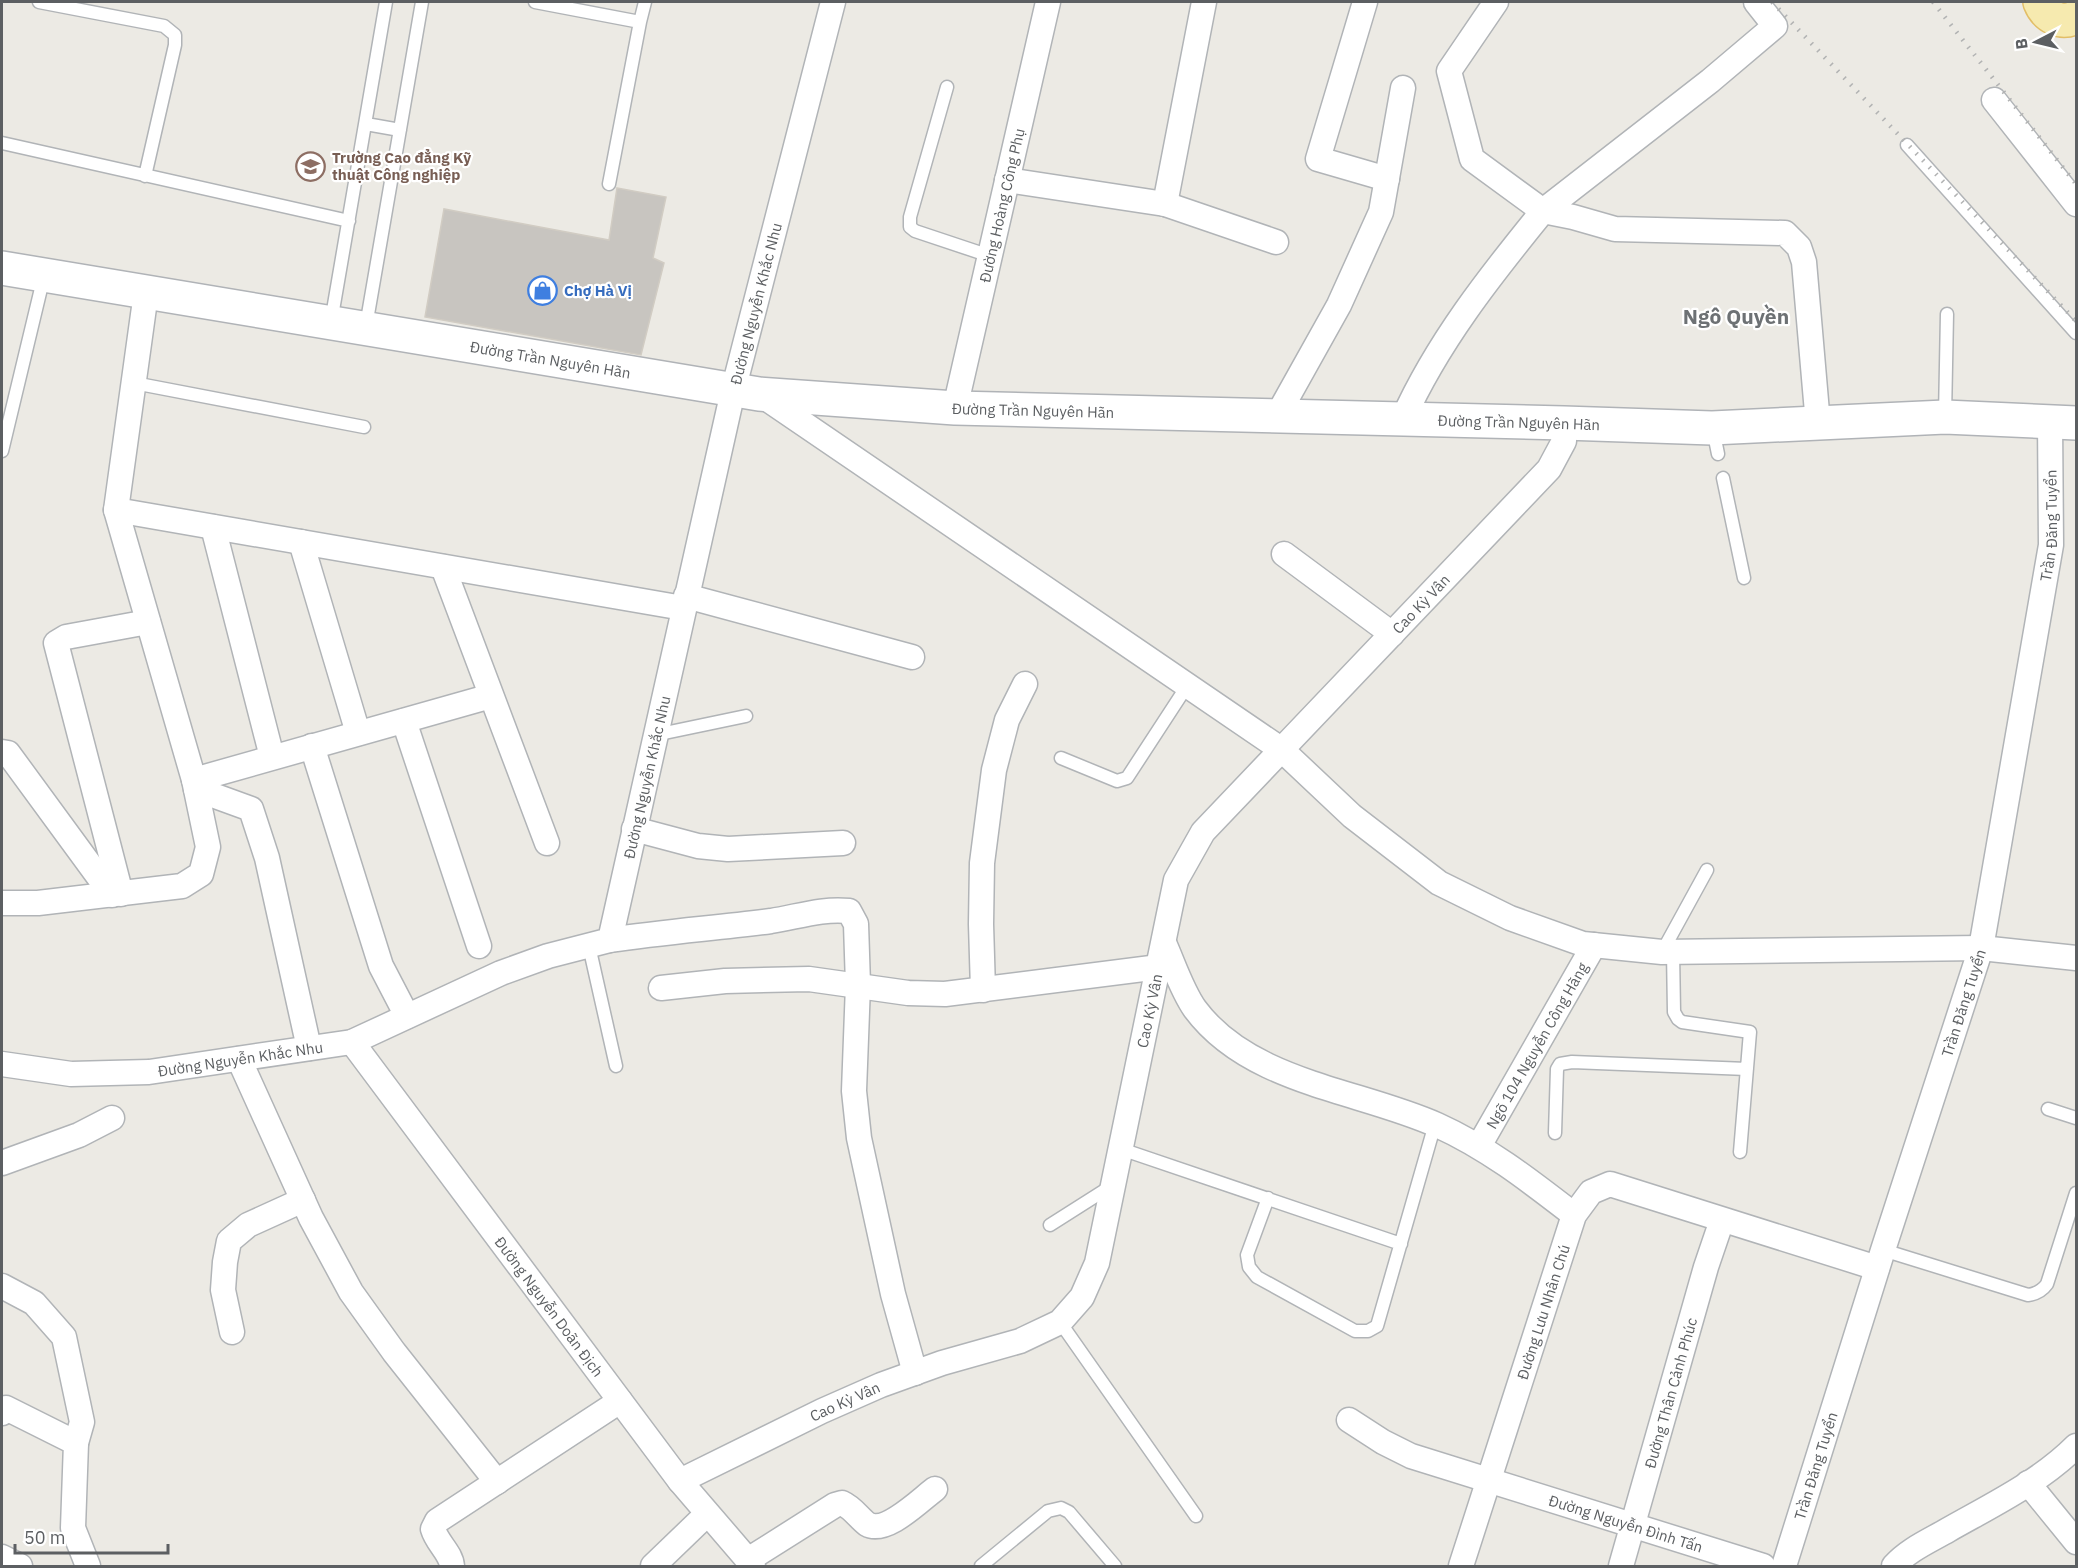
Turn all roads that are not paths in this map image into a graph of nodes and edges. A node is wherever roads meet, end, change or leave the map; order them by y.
1 (39, 2) edge
2 (386, 2) edge
3 (422, 2) edge
4 (535, 2) edge
5 (645, 2) edge
6 (833, 2) edge
7 (1048, 2) edge
8 (1204, 2) edge
9 (1365, 2) edge
10 (1496, 2) edge
11 (1756, 2) edge
12 (640, 22) junction
13 (947, 87) dead end
14 (1403, 88) dead end
15 (1994, 100) dead end
16 (366, 124) junction
17 (400, 129) junction
18 (2, 143) edge
19 (1907, 145) dead end
20 (145, 177) junction
21 (1387, 179) junction
22 (1008, 180) junction
23 (609, 184) dead end
24 (1165, 204) junction
25 (2076, 204) edge
26 (1543, 211) junction
27 (349, 221) junction
28 (1276, 242) dead end
29 (990, 256) junction
30 (2, 268) edge
31 (44, 275) junction
32 (146, 293) junction
33 (1947, 314) dead end
34 (332, 322) junction
35 (366, 328) junction
36 (2076, 333) edge
37 (134, 383) junction
38 (746, 392) junction
39 (955, 408) junction
40 (1277, 416) junction
41 (1945, 417) junction
42 (1403, 419) junction
43 (2063, 422) edge
44 (1564, 423) junction
45 (1818, 424) junction
46 (364, 427) dead end
47 (2, 451) edge
48 (1723, 478) dead end
49 (116, 510) junction
50 (213, 527) junction
51 (300, 542) junction
52 (1284, 554) dead end
53 (443, 567) junction
54 (1744, 578) dead end
55 (684, 602) junction
56 (148, 622) junction
57 (1392, 634) junction
58 (912, 657) dead end
59 (1024, 684) dead end
60 (1187, 686) junction
61 (491, 696) junction
62 (746, 716) dead end
63 (404, 721) junction
64 (358, 733) junction
65 (655, 735) junction
66 (312, 746) junction
67 (1282, 750) junction
68 (2, 752) edge
69 (272, 757) junction
70 (1061, 758) dead end
71 (195, 785) junction
72 (634, 829) junction
73 (547, 843) dead end
74 (843, 843) dead end
75 (1707, 870) dead end
76 (117, 895) junction
77 (2, 903) edge
78 (599, 943) junction
79 (1164, 943) junction
80 (1594, 945) junction
81 (479, 946) dead end
82 (1981, 948) junction
83 (1667, 952) junction
84 (2076, 958) edge
85 (1158, 967) junction
86 (858, 985) junction
87 (661, 988) dead end
88 (983, 990) junction
89 (407, 1016) junction
90 (352, 1042) junction
91 (309, 1048) junction
92 (239, 1059) junction
93 (2, 1064) edge
94 (616, 1066) dead end
95 (1747, 1068) junction
96 (2048, 1109) dead end
97 (112, 1118) dead end
98 (2076, 1118) edge
99 (1436, 1125) junction
100 (1555, 1132) dead end
101 (1479, 1146) junction
102 (1121, 1149) junction
103 (1740, 1152) dead end
104 (2, 1163) edge
105 (1114, 1184) junction
106 (2076, 1193) edge
107 (1268, 1198) junction
108 (303, 1200) junction
109 (1574, 1215) junction
110 (1722, 1220) junction
111 (1050, 1225) dead end
112 (1401, 1244) junction
113 (1880, 1259) junction
114 (2, 1286) edge
115 (1060, 1322) junction
116 (232, 1332) dead end
117 (915, 1373) junction
118 (620, 1401) junction
119 (2, 1413) edge
120 (1349, 1419) dead end
121 (76, 1443) junction
122 (2076, 1446) edge
123 (680, 1481) junction
124 (1488, 1481) junction
125 (496, 1482) junction
126 (2028, 1483) junction
127 (935, 1489) dead end
128 (706, 1514) junction
129 (1196, 1516) dead end
130 (1633, 1526) junction
131 (2076, 1542) edge
132 (2, 1557) edge
133 (751, 1563) edge
134 (447, 1564) edge
135 (20, 1566) edge
136 (88, 1566) edge
137 (653, 1566) edge
138 (981, 1566) edge
139 (1115, 1566) edge
140 (1461, 1566) edge
141 (1620, 1566) edge
142 (1763, 1566) edge
143 (1784, 1566) edge
144 (1894, 1566) edge

1 - 20 lane
2 - 16 lane
3 - 17 lane
4 - 12 lane
5 - 12 lane
6 - 38 street, Đường Nguyễn Khắc Nhu
7 - 22 street, Đường Hoàng Công Phụ
8 - 24 street
9 - 21 street
10 - 26 street
11 - 26 street
12 - 23 lane
13 - 29 lane
14 - 21 street
15 - 25 street
16 - 17 lane
16 - 27 lane
17 - 35 lane
18 - 20 lane
19 - 36 lane
20 - 27 lane
21 - 40 street
22 - 24 street
22 - 29 street, Đường Hoàng Công Phụ
24 - 28 street
26 - 42 street
26 - 45 street
27 - 34 lane
29 - 39 street, Đường Hoàng Công Phụ
30 - 31 street, Đường Trần Nguyên Hãn
31 - 32 street, Đường Trần Nguyên Hãn
31 - 47 lane
32 - 34 street, Đường Trần Nguyên Hãn
32 - 37 street
33 - 41 lane
34 - 35 street, Đường Trần Nguyên Hãn
35 - 38 street, Đường Trần Nguyên Hãn
37 - 46 lane
37 - 49 street
38 - 39 street, Đường Trần Nguyên Hãn
38 - 55 street, Đường Nguyễn Khắc Nhu
38 - 60 street
39 - 40 street, Đường Trần Nguyên Hãn
40 - 42 street, Đường Trần Nguyên Hãn
41 - 43 street, Đường Trần Nguyên Hãn
41 - 45 street, Đường Trần Nguyên Hãn
42 - 44 street, Đường Trần Nguyên Hãn
43 - 82 street, Trần Đăng Tuyển
44 - 45 street, Đường Trần Nguyên Hãn
44 - 57 street, Cao Kỳ Vân
48 - 54 lane
49 - 50 street
49 - 56 street
50 - 51 street
50 - 69 street
51 - 53 street
51 - 64 street
52 - 57 street
53 - 55 street
53 - 61 street
55 - 58 street
55 - 65 street, Đường Nguyễn Khắc Nhu
56 - 71 street
56 - 76 street
57 - 67 street, Cao Kỳ Vân
59 - 88 street
60 - 67 street
60 - 70 lane
61 - 63 street
61 - 73 street
62 - 65 lane
63 - 64 street
63 - 81 street
64 - 66 street
65 - 72 street, Đường Nguyễn Khắc Nhu
66 - 69 street
66 - 89 street
67 - 79 street, Cao Kỳ Vân
67 - 80 street
68 - 76 street
69 - 71 street
71 - 76 street
71 - 91 street
72 - 74 street
72 - 78 street, Đường Nguyễn Khắc Nhu
75 - 83 lane
76 - 77 street
78 - 86 street
78 - 89 street, Đường Nguyễn Khắc Nhu
78 - 94 lane
79 - 85 street, Cao Kỳ Vân
79 - 99 street
80 - 83 street
80 - 101 street, Ngõ 104 Nguyễn Công Hãng
82 - 83 street
82 - 84 street
82 - 113 street, Trần Đăng Tuyển
83 - 95 lane
85 - 88 street
85 - 102 street, Cao Kỳ Vân
86 - 87 street
86 - 88 street
86 - 117 street
89 - 90 street, Đường Nguyễn Khắc Nhu
90 - 91 street, Đường Nguyễn Khắc Nhu
90 - 118 street, Đường Nguyễn Doãn Địch
91 - 92 street, Đường Nguyễn Khắc Nhu
92 - 93 street, Đường Nguyễn Khắc Nhu
92 - 108 street
95 - 100 lane
95 - 103 lane
96 - 98 lane
97 - 104 street
99 - 101 street
99 - 112 lane
101 - 109 street
102 - 105 street, Cao Kỳ Vân
102 - 107 lane
105 - 111 lane
105 - 115 street, Cao Kỳ Vân
106 - 113 lane
107 - 112 lane
107 - 112 lane
108 - 116 street
108 - 125 street
109 - 110 street, Đường Lưu Nhân Chú
109 - 124 street, Đường Lưu Nhân Chú
110 - 113 street, Đường Lưu Nhân Chú
110 - 130 street, Đường Thân Cảnh Phúc
113 - 143 street, Trần Đăng Tuyển
114 - 121 street
115 - 117 street, Cao Kỳ Vân
115 - 129 lane
117 - 123 street, Cao Kỳ Vân
118 - 123 street, Đường Nguyễn Doãn Địch
118 - 125 street
119 - 121 street
120 - 124 street, Đường Nguyễn Đình Tấn
121 - 136 street
122 - 126 street
123 - 128 street, Đường Nguyễn Doãn Địch
124 - 130 street, Đường Nguyễn Đình Tấn
124 - 140 street, Đường Lưu Nhân Chú
125 - 134 street
126 - 131 street
126 - 144 street
127 - 133 street
128 - 133 street, Đường Nguyễn Doãn Địch
128 - 137 street
130 - 141 street, Đường Thân Cảnh Phúc
130 - 142 street, Đường Nguyễn Đình Tấn
132 - 135 street
138 - 139 lane

